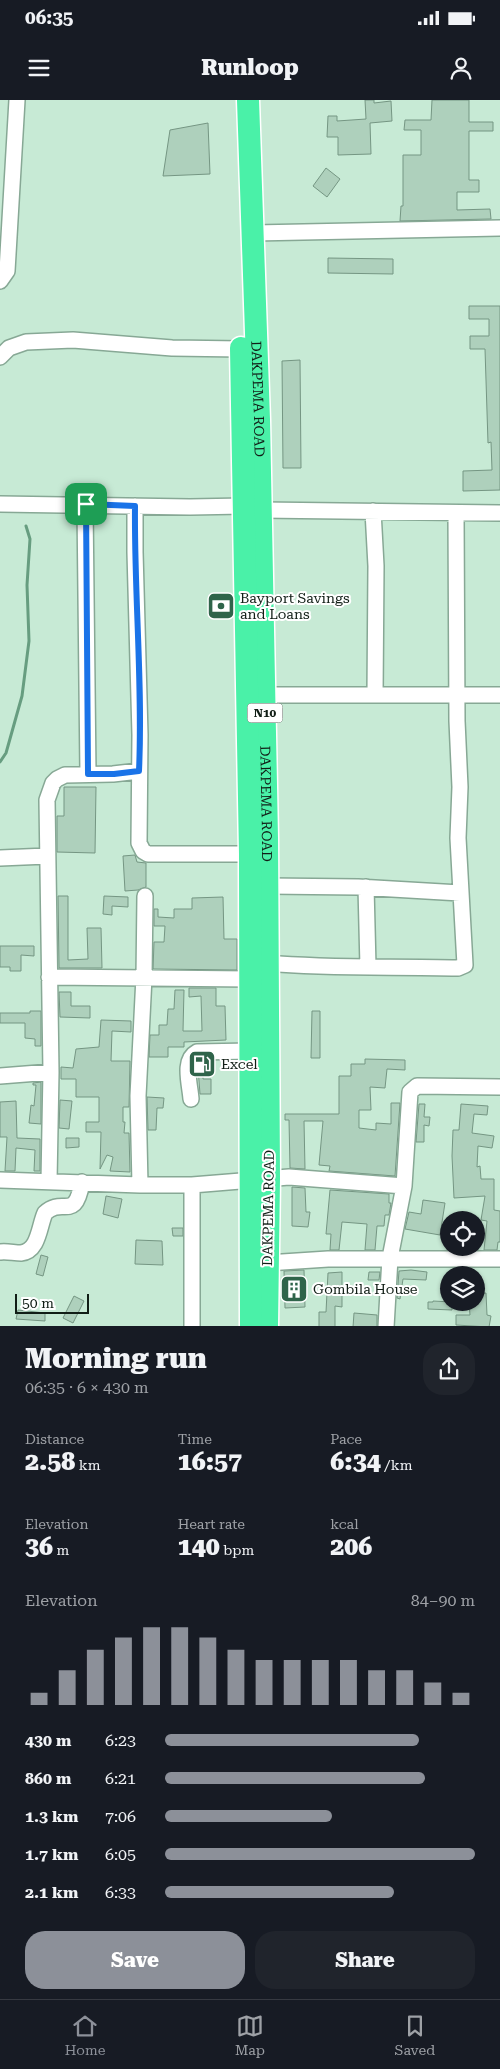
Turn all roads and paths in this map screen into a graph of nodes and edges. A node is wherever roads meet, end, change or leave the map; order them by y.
1 (18, 100) edge
2 (235, 100) edge
3 (248, 100) edge
4 (500, 228) edge
5 (252, 233) junction
6 (0, 281) edge
7 (0, 337) edge
8 (241, 349) junction
9 (2, 355) edge
10 (0, 504) edge
11 (86, 504) junction
12 (135, 506) junction
13 (252, 508) junction
14 (373, 511) junction
15 (500, 513) edge
16 (456, 514) junction
17 (264, 695) junction
18 (375, 695) junction
19 (457, 695) junction
20 (500, 696) edge
21 (139, 771) junction
22 (88, 774) junction
23 (250, 854) junction
24 (47, 856) junction
25 (0, 858) edge
26 (268, 886) junction
27 (366, 887) junction
28 (460, 893) junction
29 (145, 896) dead end
30 (268, 963) junction
31 (368, 967) junction
32 (49, 977) junction
33 (144, 977) junction
34 (250, 979) junction
35 (250, 1051) junction
36 (51, 1072) junction
37 (0, 1076) edge
38 (500, 1087) edge
39 (191, 1099) dead end
40 (260, 1179) junction
41 (0, 1180) edge
42 (49, 1181) junction
43 (82, 1182) junction
44 (140, 1185) junction
45 (192, 1185) junction
46 (404, 1186) junction
47 (0, 1252) edge
48 (390, 1258) junction
49 (500, 1259) edge
50 (267, 1263) junction
51 (192, 1326) edge
52 (251, 1326) edge
53 (267, 1326) edge
54 (386, 1326) edge

1 - 6 street
2 - 8 highway, DAKPEMA ROAD / N10
3 - 5 highway, DAKPEMA ROAD / N10
4 - 5 street
5 - 13 highway, DAKPEMA ROAD / N10
7 - 9 street
8 - 9 street
8 - 13 highway, DAKPEMA ROAD / N10
10 - 11 street
11 - 12 street
11 - 22 street
12 - 13 street
12 - 21 street
13 - 14 street
13 - 17 highway, DAKPEMA ROAD / N10
13 - 23 highway, DAKPEMA ROAD / N10
14 - 16 street
14 - 18 street
15 - 16 street
16 - 19 street
17 - 18 street
17 - 26 highway, DAKPEMA ROAD / N10
18 - 19 street
19 - 20 street
19 - 28 street
21 - 22 street
21 - 23 street
22 - 24 street
23 - 34 highway, DAKPEMA ROAD / N10
24 - 25 street
24 - 32 street
26 - 27 street
26 - 30 highway, DAKPEMA ROAD / N10
27 - 28 street
27 - 31 street
28 - 31 street
29 - 33 street
30 - 31 street
30 - 40 highway, DAKPEMA ROAD / N10
32 - 33 street
32 - 36 street
33 - 34 street
33 - 44 street
34 - 35 highway, DAKPEMA ROAD / N10
35 - 39 street
35 - 40 highway, DAKPEMA ROAD / N10
36 - 37 street
36 - 42 street
38 - 46 street
40 - 45 street
40 - 46 street
40 - 50 highway, DAKPEMA ROAD / N10
40 - 52 highway, DAKPEMA ROAD / N10
41 - 42 street
42 - 43 street
43 - 44 street
43 - 47 street
44 - 45 street
45 - 51 street
46 - 48 street
48 - 49 street
48 - 50 street
48 - 54 street
50 - 53 highway, DAKPEMA ROAD / N10

